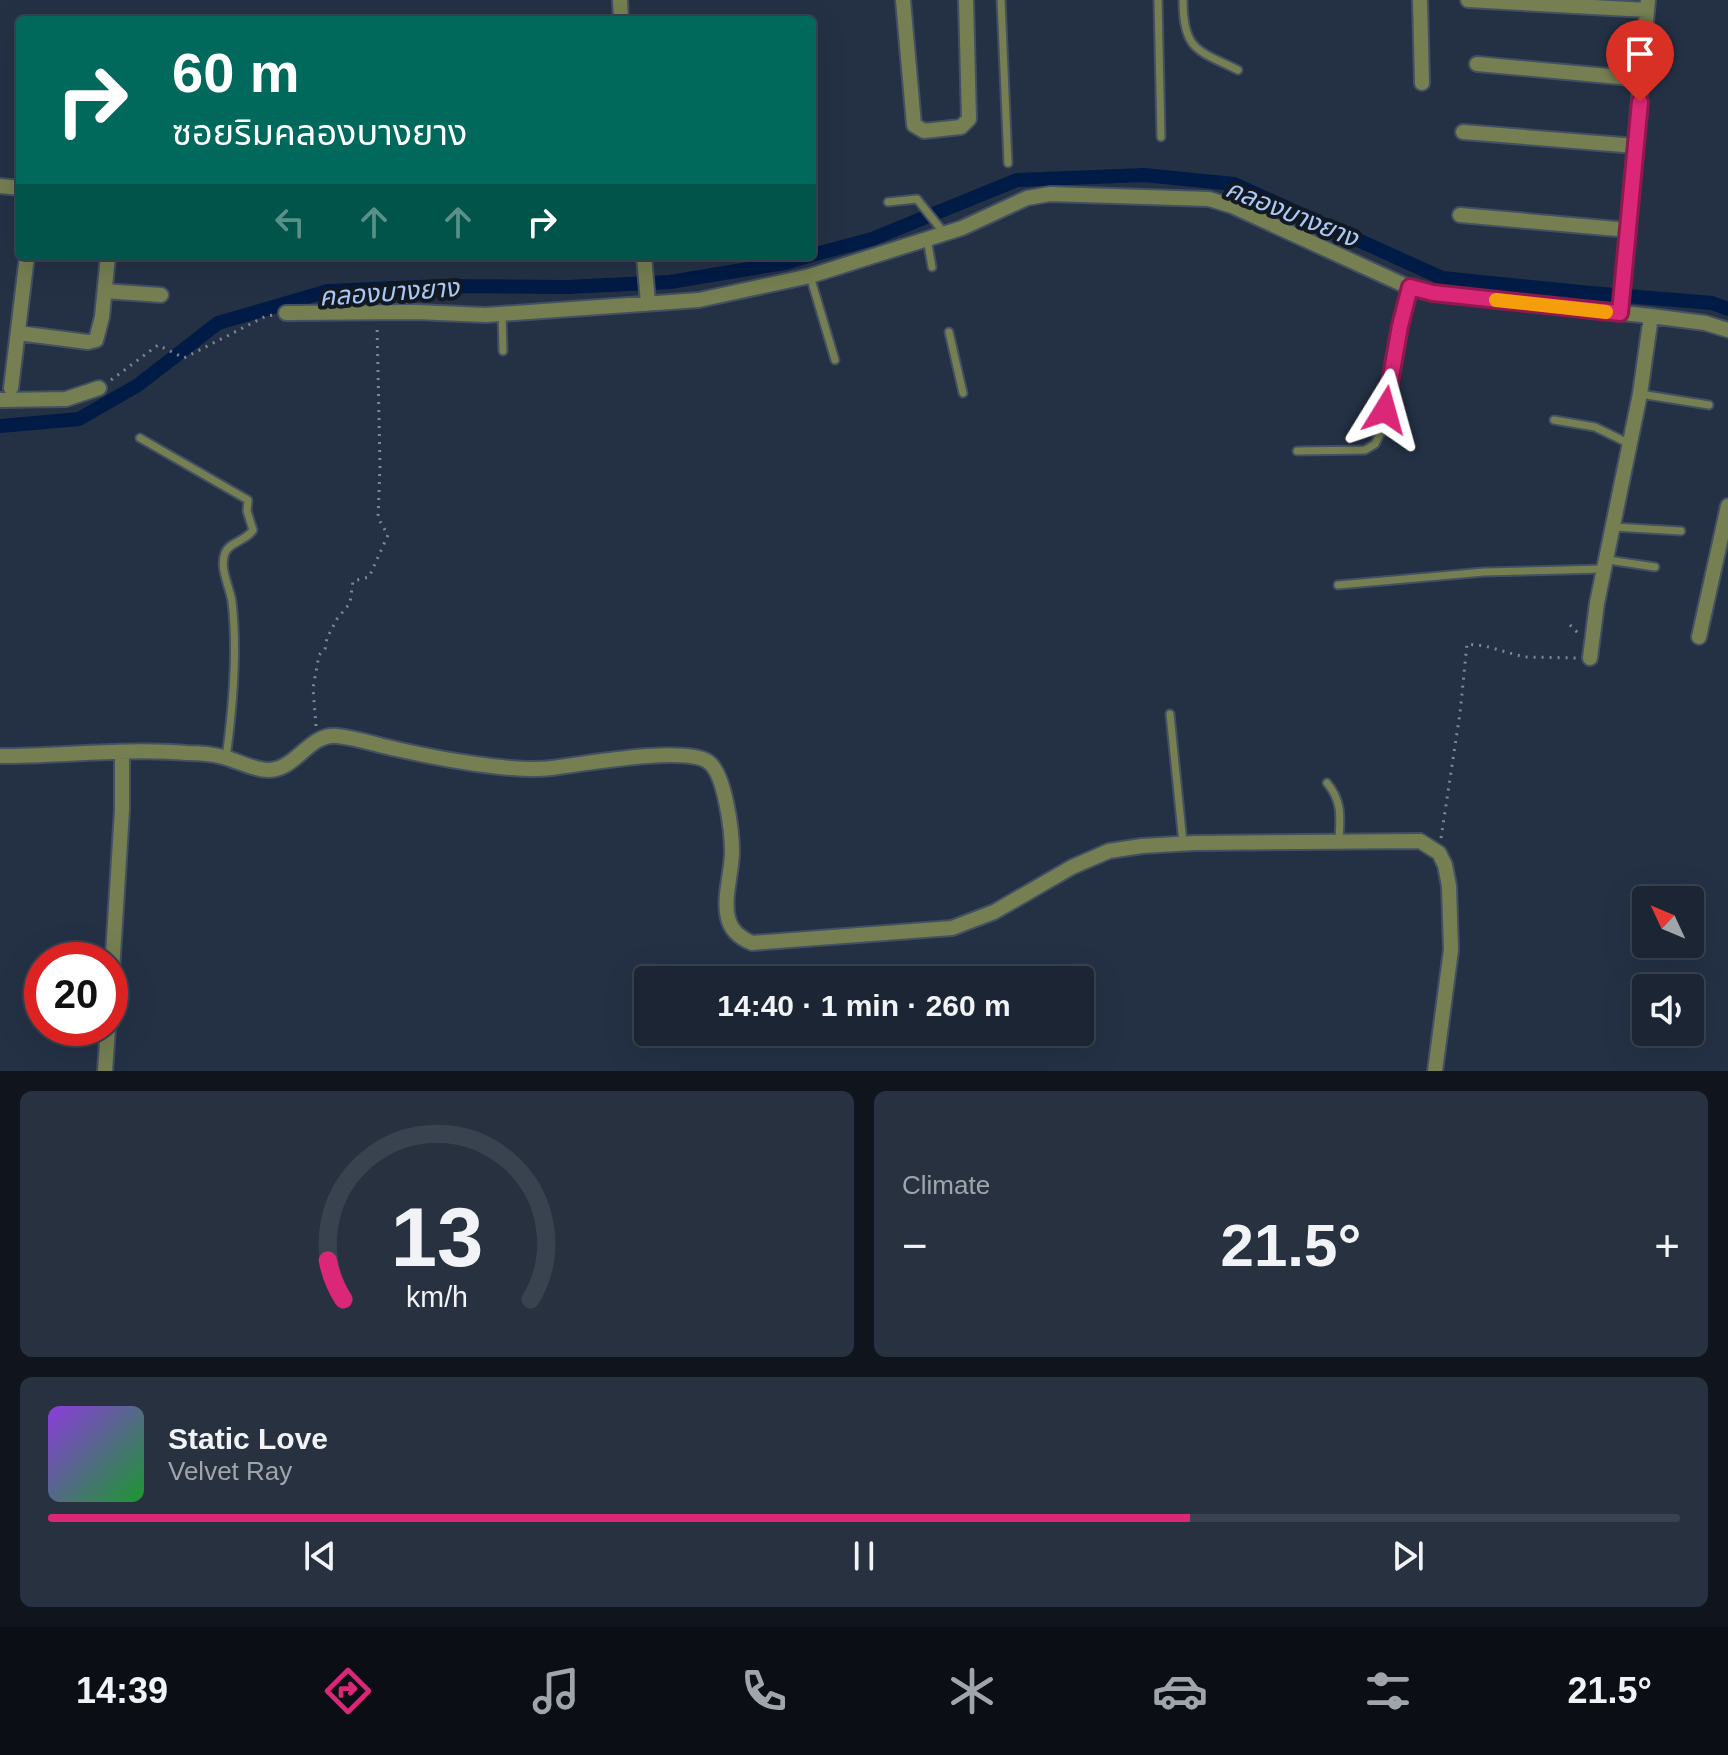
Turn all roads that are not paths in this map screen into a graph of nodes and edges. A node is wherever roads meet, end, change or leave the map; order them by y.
1 (903, 0) edge
2 (966, 0) edge
3 (1001, 0) edge
4 (1158, 0) edge
5 (1183, 0) edge
6 (1420, 0) edge
7 (1468, 0) edge
8 (1648, 5) edge
9 (1477, 64) dead end
10 (1238, 70) dead end
11 (1641, 79) junction
12 (1422, 83) dead end
13 (1463, 132) dead end
14 (1161, 137) dead end
15 (1636, 146) junction
16 (1008, 163) dead end
17 (888, 202) dead end
18 (1460, 215) dead end
19 (940, 227) junction
20 (1629, 230) junction
21 (927, 239) junction
22 (27, 260) edge
23 (108, 260) edge
24 (645, 262) edge
25 (932, 267) dead end
26 (810, 276) junction
27 (1410, 287) junction
28 (105, 291) junction
29 (161, 295) dead end
30 (648, 299) junction
31 (1621, 306) junction
32 (286, 313) road end
33 (502, 314) junction
34 (1651, 316) junction
35 (1728, 330) edge
36 (949, 332) dead end
37 (18, 333) junction
38 (503, 351) dead end
39 (7, 359) edge
40 (835, 360) dead end
41 (99, 388) road end
42 (963, 393) dead end
43 (5, 394) edge
44 (1640, 394) junction
45 (1709, 405) dead end
46 (1554, 420) dead end
47 (140, 438) dead end
48 (1630, 444) junction
49 (1297, 451) dead end
50 (1728, 506) edge
51 (1614, 527) junction
52 (1681, 531) dead end
53 (1607, 564) junction
54 (1655, 567) dead end
55 (1338, 585) dead end
56 (1699, 637) dead end
57 (1590, 658) road end
58 (1170, 714) dead end
59 (122, 753) junction
60 (0, 756) edge
61 (226, 758) junction
62 (1327, 783) dead end
63 (1338, 841) junction
64 (1183, 844) junction
65 (114, 942) edge
66 (107, 1046) edge
67 (105, 1071) edge
68 (1435, 1071) edge

1 - 2 street
3 - 16 lane
4 - 14 lane
5 - 10 lane
6 - 12 street
7 - 8 street
8 - 11 street
9 - 11 street
11 - 15 street
13 - 15 street
15 - 20 street
17 - 19 lane
18 - 20 street
19 - 21 street
19 - 27 street
20 - 31 street
21 - 25 lane
21 - 26 street
22 - 37 street
23 - 28 street
24 - 30 street
26 - 30 street
26 - 40 lane
27 - 31 street
27 - 49 lane
28 - 29 street
28 - 37 street
30 - 33 street
31 - 34 street
32 - 33 street
33 - 38 lane
34 - 35 street
34 - 44 street
36 - 42 lane
37 - 39 street
39 - 43 street
41 - 43 street
44 - 45 lane
44 - 48 street
46 - 48 lane
47 - 61 lane
48 - 51 street
50 - 56 street
51 - 52 lane
51 - 53 street
53 - 54 lane
53 - 55 lane
53 - 57 street
58 - 64 lane
59 - 60 street
59 - 61 street
59 - 65 street
61 - 64 street
62 - 63 lane
63 - 64 street
63 - 68 street
66 - 67 street

